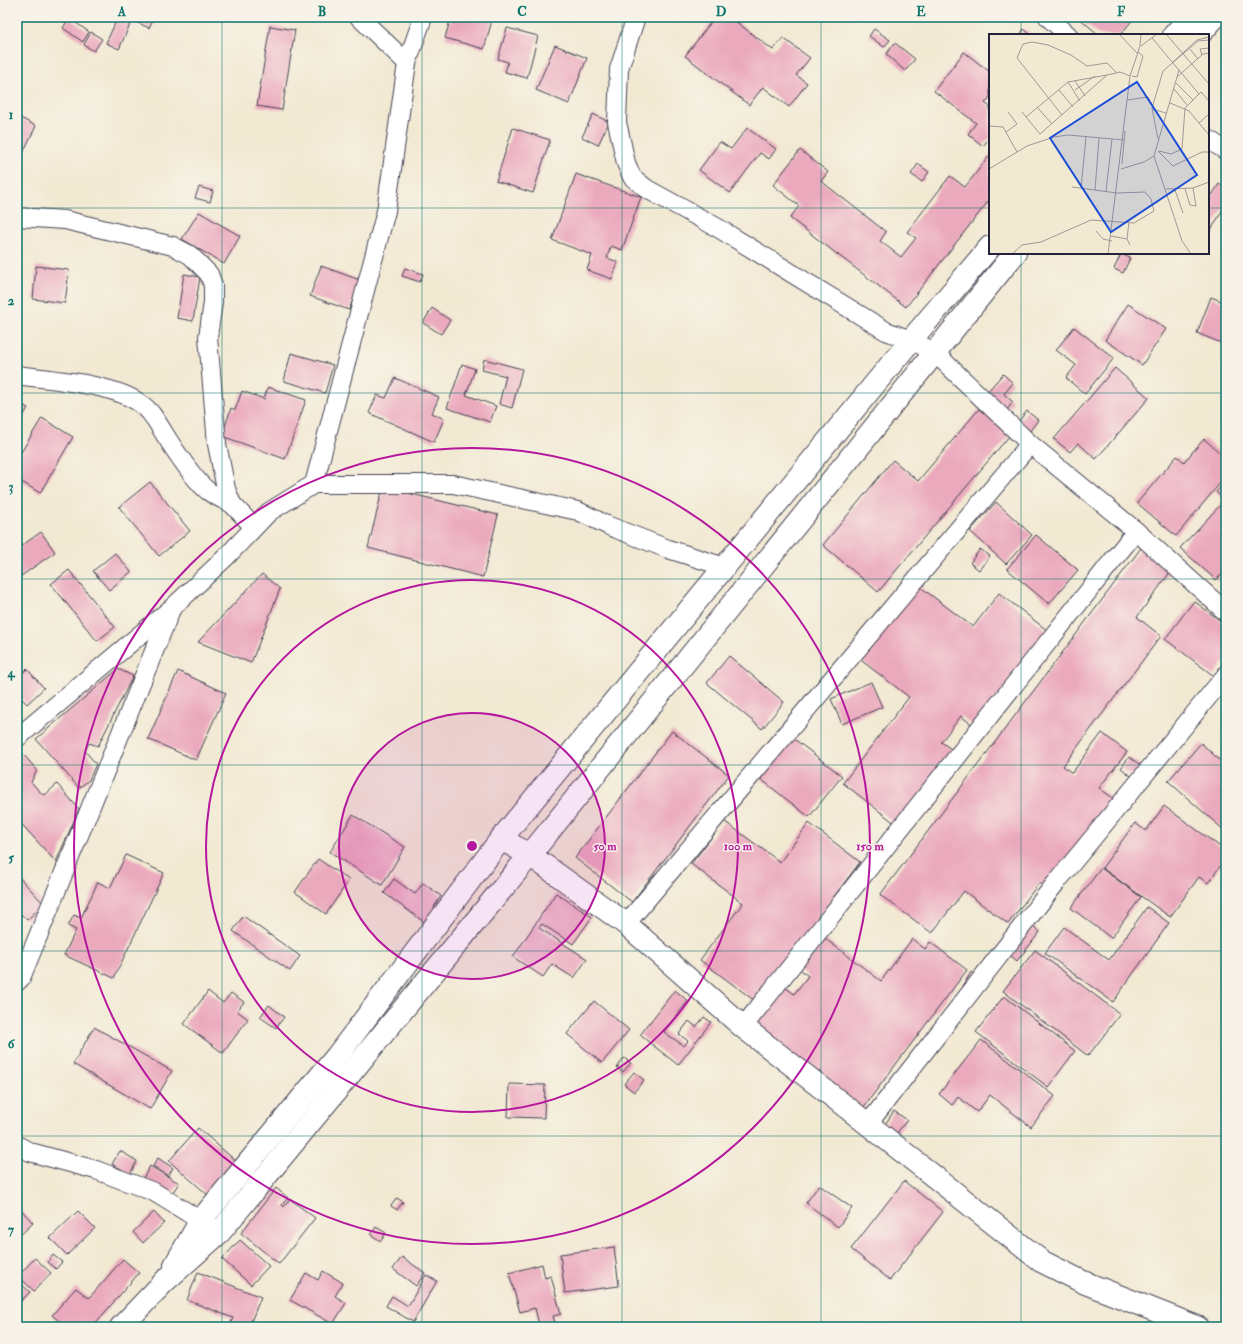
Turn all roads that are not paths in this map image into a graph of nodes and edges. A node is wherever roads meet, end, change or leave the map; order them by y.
1 (359, 17) edge
2 (423, 17) edge
3 (636, 17) edge
4 (1048, 17) edge
5 (1190, 17) edge
6 (1215, 17) edge
7 (1067, 34) edge
8 (1175, 34) edge
9 (1200, 34) edge
10 (408, 63) junction
11 (1209, 140) edge
12 (1226, 151) edge
13 (17, 217) edge
14 (989, 248) edge
15 (1014, 254) edge
16 (911, 340) junction
17 (934, 352) junction
18 (17, 375) edge
19 (1030, 444) junction
20 (314, 484) junction
21 (232, 504) junction
22 (254, 528) junction
23 (1136, 531) junction
24 (725, 567) junction
25 (750, 581) junction
26 (172, 608) junction
27 (1226, 612) edge
28 (1226, 675) edge
29 (17, 738) edge
30 (501, 840) junction
31 (530, 855) junction
32 (626, 924) junction
33 (18, 978) edge
34 (743, 1027) junction
35 (337, 1056) junction
36 (355, 1068) junction
37 (868, 1124) junction
38 (17, 1145) edge
39 (200, 1220) junction
40 (220, 1232) junction
41 (165, 1281) junction
42 (121, 1327) edge
43 (1198, 1327) edge

1 - 10 street
2 - 10 street
3 - 16 street
4 - 7 street
5 - 8 main road
6 - 9 main road
10 - 20 street
11 - 12 street
13 - 21 street
14 - 16 main road
15 - 17 main road
16 - 17 street
16 - 24 main road
17 - 19 street
17 - 25 main road
18 - 21 street
19 - 23 street
19 - 32 street
20 - 22 street
20 - 24 street
21 - 22 street
22 - 26 street
23 - 27 street
23 - 34 street
24 - 25 main road
24 - 30 main road
25 - 31 main road
26 - 29 street
26 - 33 street
28 - 37 street
30 - 31 main road
30 - 35 main road
31 - 32 main road
31 - 36 main road
32 - 34 main road
34 - 37 main road
35 - 36 main road
35 - 39 main road
36 - 40 main road
37 - 43 main road
38 - 39 street
39 - 40 street
39 - 41 main road
40 - 41 main road
41 - 42 main road

